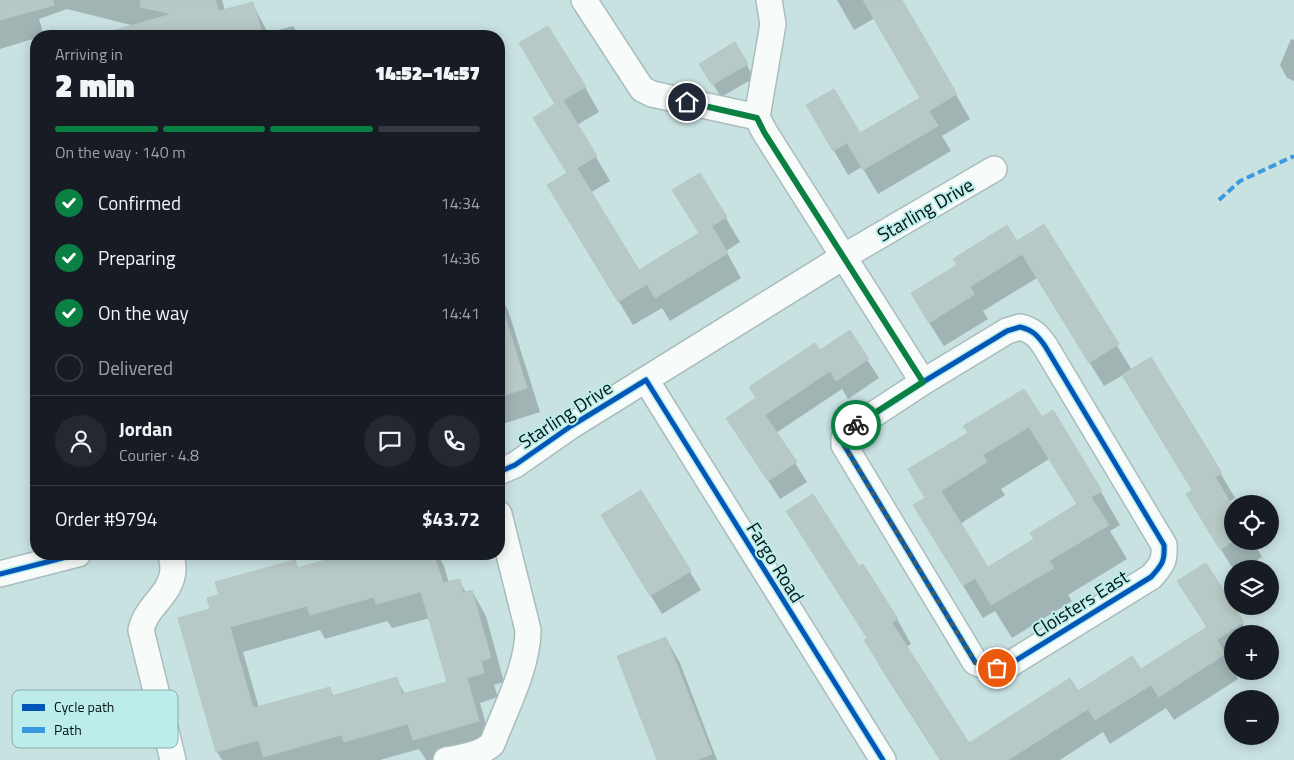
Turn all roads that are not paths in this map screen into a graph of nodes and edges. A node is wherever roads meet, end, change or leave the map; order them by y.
1 (584, 0) edge
2 (769, 0) edge
3 (757, 118) junction
4 (994, 169) dead end
5 (843, 256) junction
6 (646, 380) junction
7 (923, 382) junction
8 (505, 469) edge
9 (505, 538) edge
10 (55, 560) edge
11 (172, 560) edge
12 (0, 574) edge
13 (156, 690) edge
14 (494, 752) edge
15 (446, 760) edge
16 (883, 760) edge

1 - 3 street
2 - 3 street
3 - 5 street
4 - 5 street, Starling Drive
5 - 6 street, Starling Drive
5 - 7 street
6 - 8 street, Starling Drive
6 - 16 street, Fargo Road
7 - 7 street, Cloisters East
9 - 14 street
10 - 12 street
11 - 13 street
14 - 15 street

